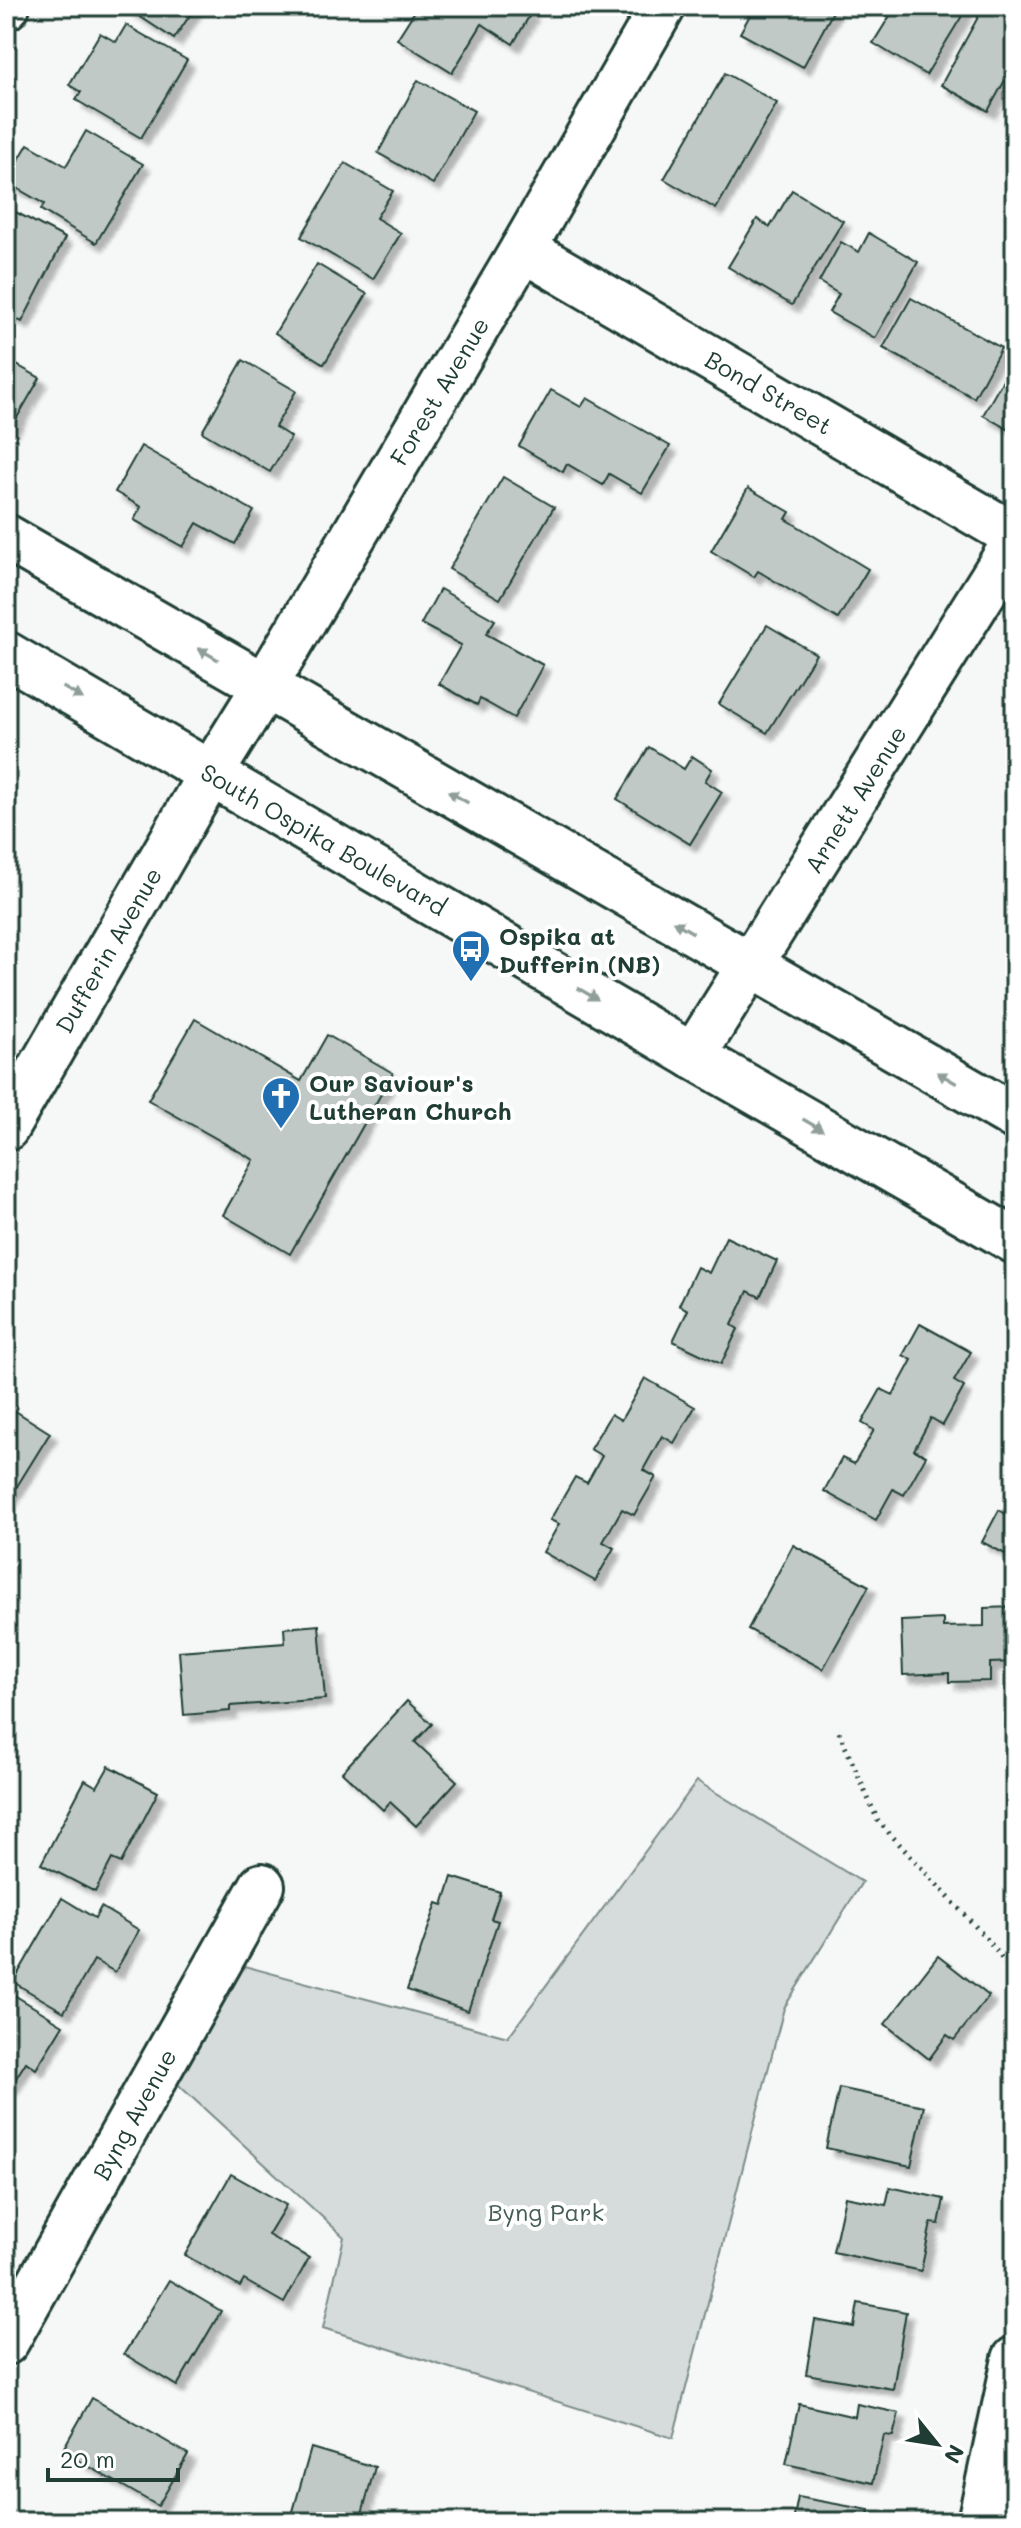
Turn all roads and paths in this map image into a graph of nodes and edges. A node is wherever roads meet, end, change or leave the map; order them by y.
1 (663, 6) edge
2 (523, 249) junction
3 (6, 537) edge
4 (1015, 539) edge
5 (6, 654) edge
6 (265, 686) junction
7 (211, 773) junction
8 (751, 966) junction
9 (693, 1056) junction
10 (1015, 1117) edge
11 (6, 1128) edge
12 (1015, 1241) edge
13 (839, 1732) dead end
14 (262, 1886) dead end
15 (1015, 1976) edge
16 (6, 2342) edge
17 (1015, 2359) edge
18 (980, 2522) edge

1 - 2 street, Forest Avenue
2 - 4 street, Bond Street
2 - 6 street, Forest Avenue
6 -> 3 street
4 - 8 street, Arnett Avenue
5 -> 7 street, South Ospika Boulevard
6 - 7 street, Forest Avenue
8 -> 6 street
7 -> 9 street, South Ospika Boulevard
7 - 11 street, Dufferin Avenue
8 - 9 street, Arnett Avenue
10 -> 8 street
9 -> 12 street, South Ospika Boulevard
13 - 15 path
14 - 16 street, Byng Avenue
17 - 18 street

